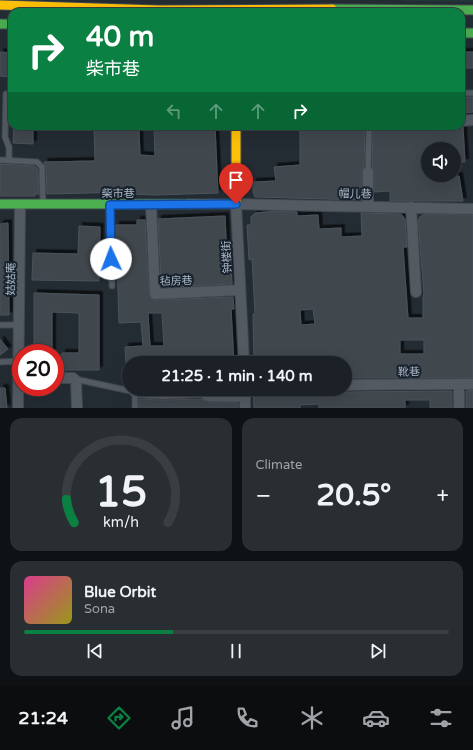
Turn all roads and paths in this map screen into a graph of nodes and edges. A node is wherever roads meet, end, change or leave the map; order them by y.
1 (397, 4) edge
2 (0, 5) edge
3 (235, 7) edge
4 (95, 8) edge
5 (210, 8) edge
6 (448, 8) edge
7 (6, 94) dead end
8 (236, 130) edge
9 (369, 130) edge
10 (0, 160) edge
11 (9, 160) junction
12 (368, 172) joint
13 (0, 204) edge
14 (236, 204) junction
15 (22, 205) junction
16 (43, 205) junction
17 (110, 205) junction
18 (151, 205) junction
19 (368, 206) junction
20 (411, 207) junction
21 (473, 209) edge
22 (112, 286) dead end
23 (240, 290) junction
24 (416, 292) dead end
25 (0, 325) edge
26 (20, 325) junction
27 (20, 344) edge
28 (244, 356) edge
29 (12, 360) edge
30 (0, 362) edge
31 (64, 378) edge
32 (73, 378) junction
33 (459, 384) junction
34 (473, 384) edge
35 (352, 385) edge
36 (122, 389) edge
37 (19, 396) edge
38 (21, 396) edge
39 (135, 396) edge
40 (245, 396) edge
41 (18, 408) edge
42 (21, 408) edge
43 (77, 408) edge
44 (135, 408) edge
45 (246, 408) edge
46 (459, 408) edge

1 - 3 main road
1 - 6 main road
2 - 4 main road
3 - 5 main road
7 - 11 lane
8 - 14 main road, 钟楼街
9 - 12 lane
10 - 11 lane
11 - 16 lane
12 - 19 street
13 - 15 main road, 柴市巷
14 - 18 main road, 柴市巷
14 - 19 street, 帽儿巷
14 - 23 street, 钟楼街
15 - 16 main road, 柴市巷
15 - 26 street, 姑姑庵
16 - 17 main road, 柴市巷
17 - 18 main road, 柴市巷
17 - 22 lane
18 - 23 street, 毡房巷
19 - 20 street, 帽儿巷
20 - 21 street, 帽儿巷
20 - 24 street
23 - 28 street, 钟楼街
25 - 26 lane
26 - 27 street, 姑姑庵
29 - 30 lane
31 - 32 street
32 - 36 lane
32 - 43 street
33 - 34 street, 靴巷
33 - 35 street, 靴巷
33 - 46 street
37 - 41 street, 姑姑庵
38 - 42 street, 姑姑庵
39 - 44 lane
40 - 45 street

